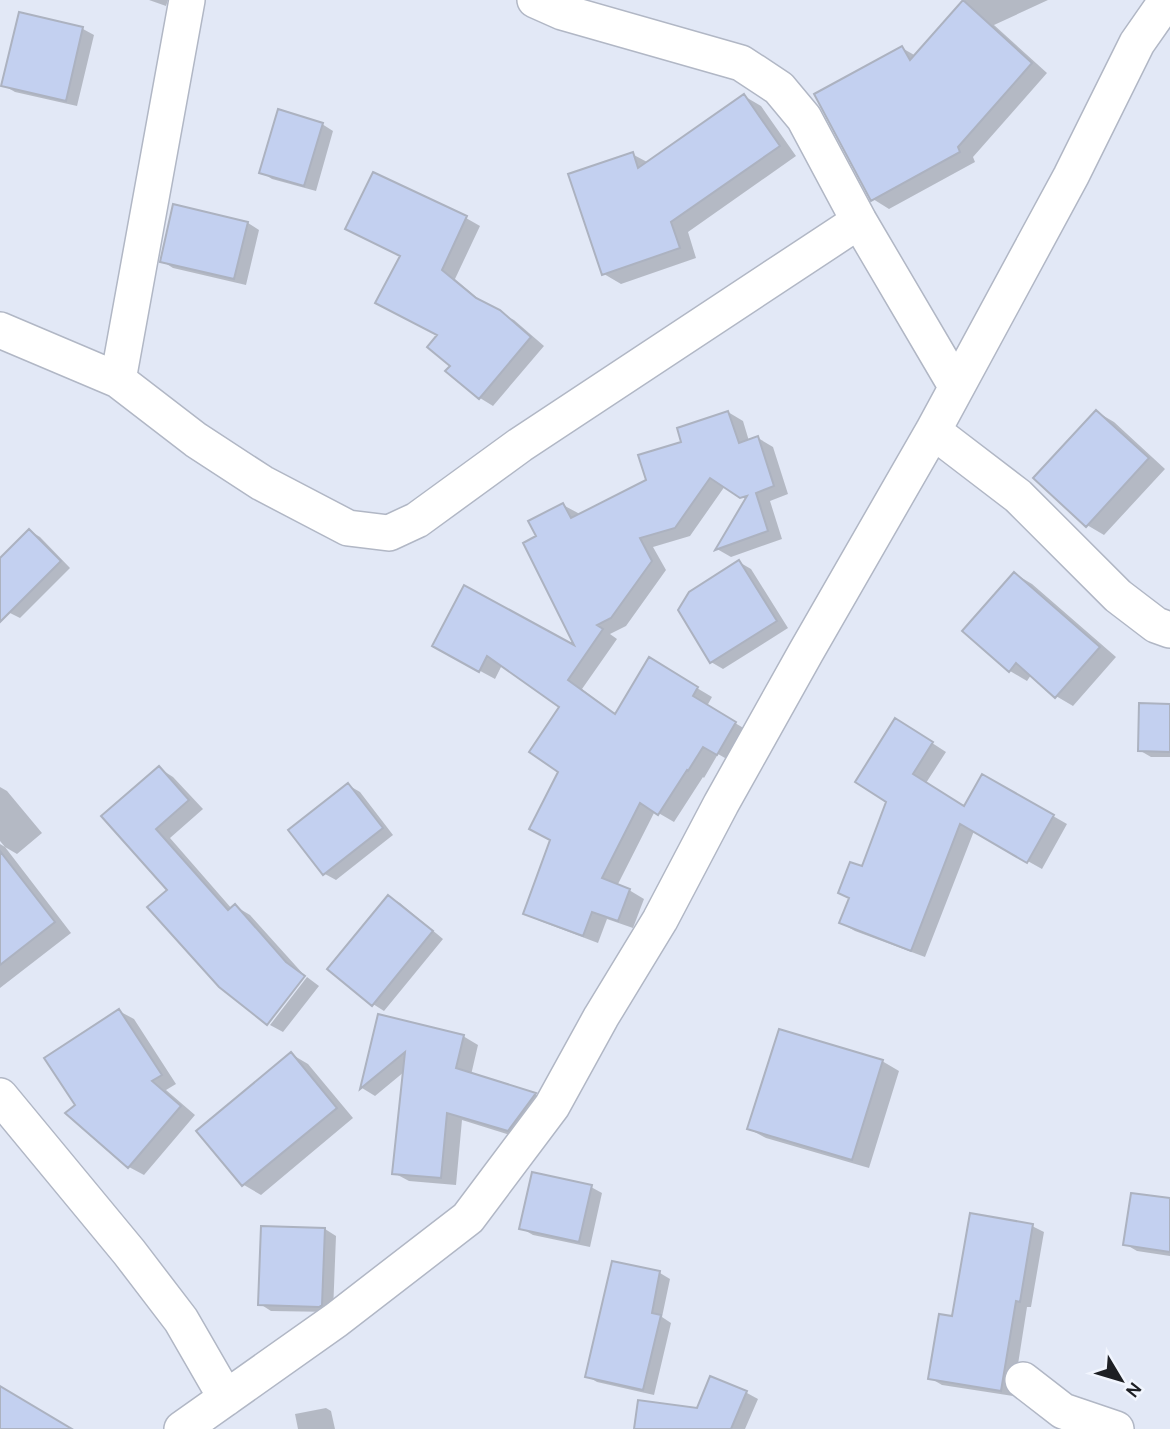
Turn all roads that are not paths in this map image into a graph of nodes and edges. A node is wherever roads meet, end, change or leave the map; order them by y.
1 (187, 0) edge
2 (535, 0) edge
3 (1167, 0) edge
4 (859, 221) junction
5 (1, 333) edge
6 (118, 380) junction
7 (956, 386) junction
8 (933, 431) junction
9 (1170, 630) edge
10 (0, 1096) edge
11 (1023, 1380) dead end
12 (226, 1398) junction
13 (182, 1429) edge
14 (1116, 1429) edge

1 - 6 street
2 - 4 street
3 - 7 street
4 - 6 street
4 - 7 street
5 - 6 street
7 - 8 street
8 - 9 street
8 - 12 street
10 - 12 street
11 - 14 street
12 - 13 street

